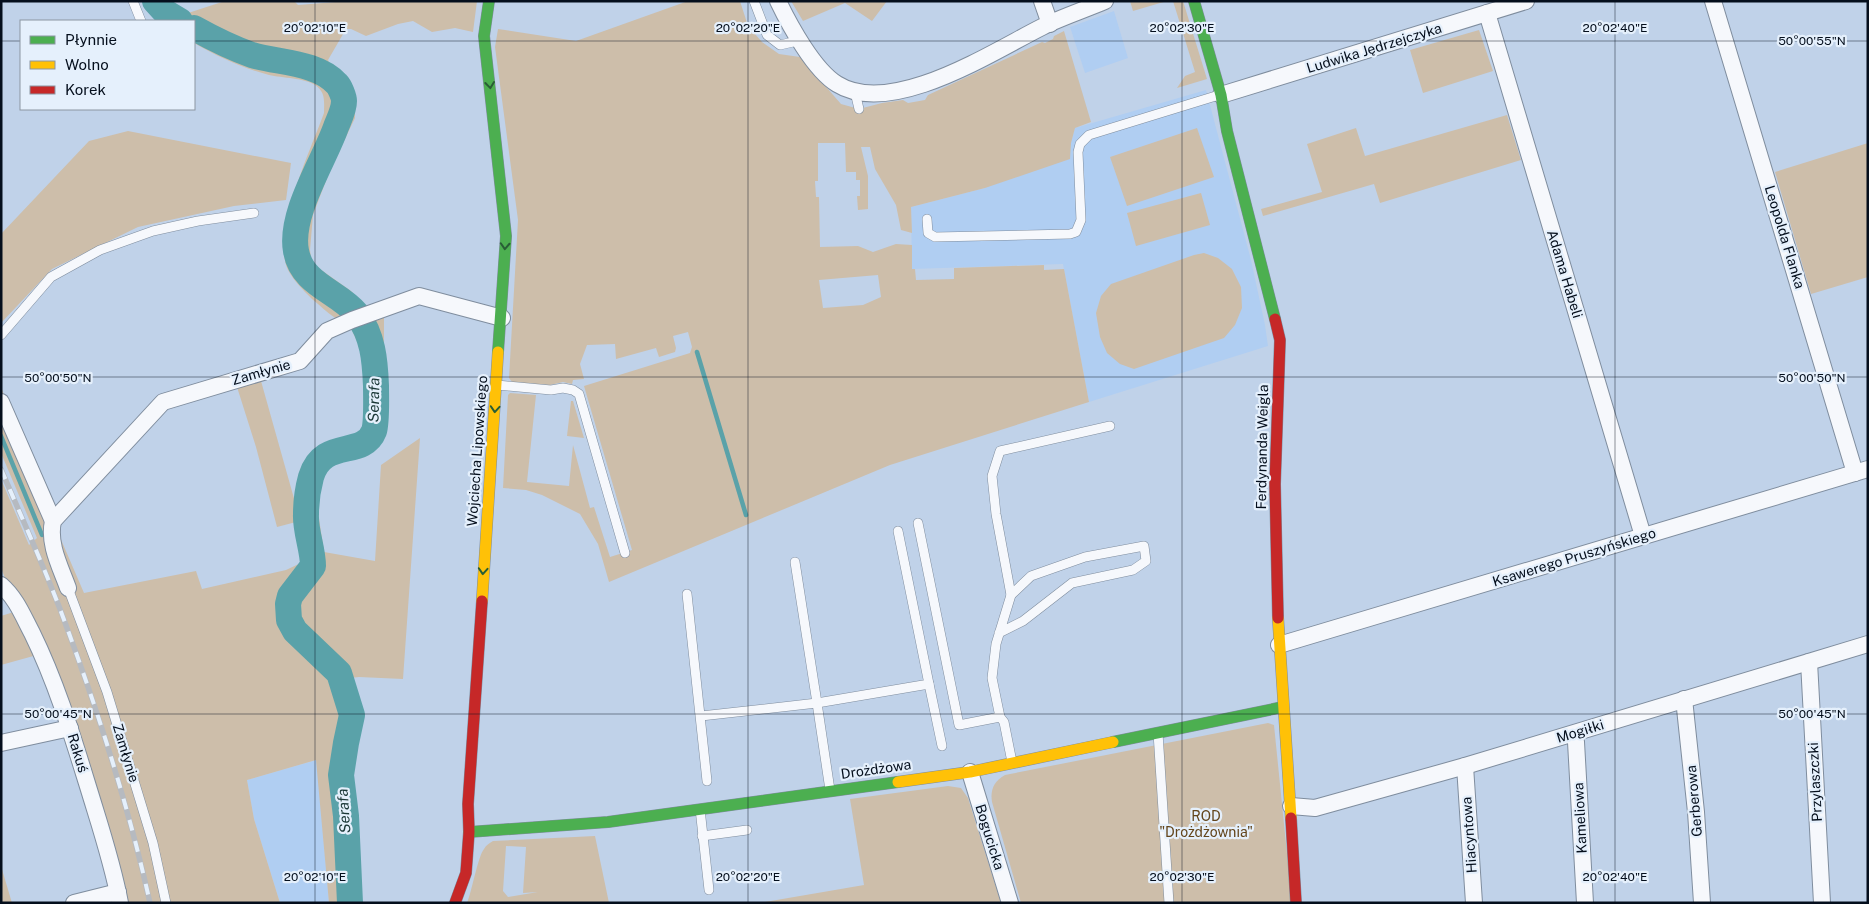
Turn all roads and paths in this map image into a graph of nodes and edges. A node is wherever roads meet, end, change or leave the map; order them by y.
1 (133, 1) edge
2 (489, 1) edge
3 (754, 1) edge
4 (778, 1) edge
5 (1042, 1) edge
6 (1105, 1) edge
7 (1194, 1) edge
8 (1526, 1) edge
9 (1714, 1) edge
10 (1487, 13) junction
11 (141, 20) edge
12 (1050, 24) junction
13 (799, 39) junction
14 (855, 92) junction
15 (1221, 95) junction
16 (859, 109) dead end
17 (254, 214) dead end
18 (927, 219) dead end
19 (502, 318) junction
20 (1, 335) edge
21 (497, 385) junction
22 (1, 402) edge
23 (1110, 426) dead end
24 (1862, 471) edge
25 (53, 521) junction
26 (918, 523) dead end
27 (898, 531) dead end
28 (1644, 536) junction
29 (625, 553) dead end
30 (795, 562) dead end
31 (1, 585) edge
32 (68, 588) joint
33 (687, 594) dead end
34 (1011, 595) junction
35 (999, 633) junction
36 (1868, 644) edge
37 (1279, 645) junction
38 (1809, 662) junction
39 (929, 684) junction
40 (1684, 699) junction
41 (816, 703) junction
42 (1283, 706) junction
43 (701, 716) junction
44 (1000, 717) junction
45 (70, 728) junction
46 (1158, 733) junction
47 (1573, 734) junction
48 (1, 743) edge
49 (942, 746) dead end
50 (1012, 762) junction
51 (1465, 766) junction
52 (970, 772) junction
53 (707, 781) dead end
54 (830, 791) junction
55 (1291, 806) junction
56 (700, 809) junction
57 (747, 830) dead end
58 (469, 832) junction
59 (702, 836) junction
60 (708, 890) dead end
61 (119, 897) edge
62 (74, 903) edge
63 (166, 903) edge
64 (455, 903) edge
65 (1010, 903) edge
66 (1169, 903) edge
67 (1296, 903) edge
68 (1474, 903) edge
69 (1585, 903) edge
70 (1702, 903) edge
71 (1822, 903) edge

1 - 11 lane
2 -> 19 street, Wojciecha Lipowskiego
3 - 13 lane
4 - 13 street
5 - 12 street
6 - 12 street
7 - 15 street, Ferdynanda Weigla
8 - 10 street, Ludwika Jędrzejczyka
9 - 24 street, Leopolda Flanka
10 - 15 street, Ludwika Jędrzejczyka
10 - 28 street, Adama Habeli
12 - 14 street
13 - 14 street
14 - 16 lane
15 - 18 lane
15 - 37 street, Ferdynanda Weigla
17 - 20 lane
19 - 21 street, Wojciecha Lipowskiego
19 - 25 street, Zamłynie
21 - 29 lane
21 -> 58 street, Wojciecha Lipowskiego
22 - 25 street, Zamłynie
23 - 34 lane
24 - 28 street, Ksawerego Pruszyńskiego
25 - 32 street, Zamłynie
26 - 44 lane
27 - 39 lane
28 - 37 street, Ksawerego Pruszyńskiego
30 - 41 lane
31 - 45 street, Rakuś
32 - 63 lane, Zamłynie
33 - 43 lane
34 - 35 lane
34 - 35 lane
35 - 44 lane
36 - 38 street, Mogiłki
37 - 42 street, Ferdynanda Weigla
38 - 40 street, Mogiłki
38 - 71 street, Przylaszczki
39 - 41 lane
39 - 49 lane
40 - 47 street, Mogiłki
40 - 70 street, Gerberowa
41 - 43 lane
41 - 54 lane
42 - 46 street, Drożdżowa
42 - 55 street, Ferdynanda Weigla
43 - 53 lane
44 - 50 lane
45 - 48 street
45 - 61 street, Rakuś
46 - 50 street, Drożdżowa
46 - 66 lane
47 - 51 street, Mogiłki
47 - 69 street, Kameliowa
50 - 52 street, Drożdżowa
51 - 55 street, Mogiłki
51 - 68 street, Hiacyntowa
52 - 54 street, Drożdżowa
52 - 65 street, Bogucicka
54 - 56 street, Drożdżowa
55 - 67 street, Ferdynanda Weigla
56 - 58 street, Drożdżowa
56 - 59 lane
57 - 59 lane
58 - 64 street, Wojciecha Lipowskiego
59 - 60 lane
61 - 62 street

